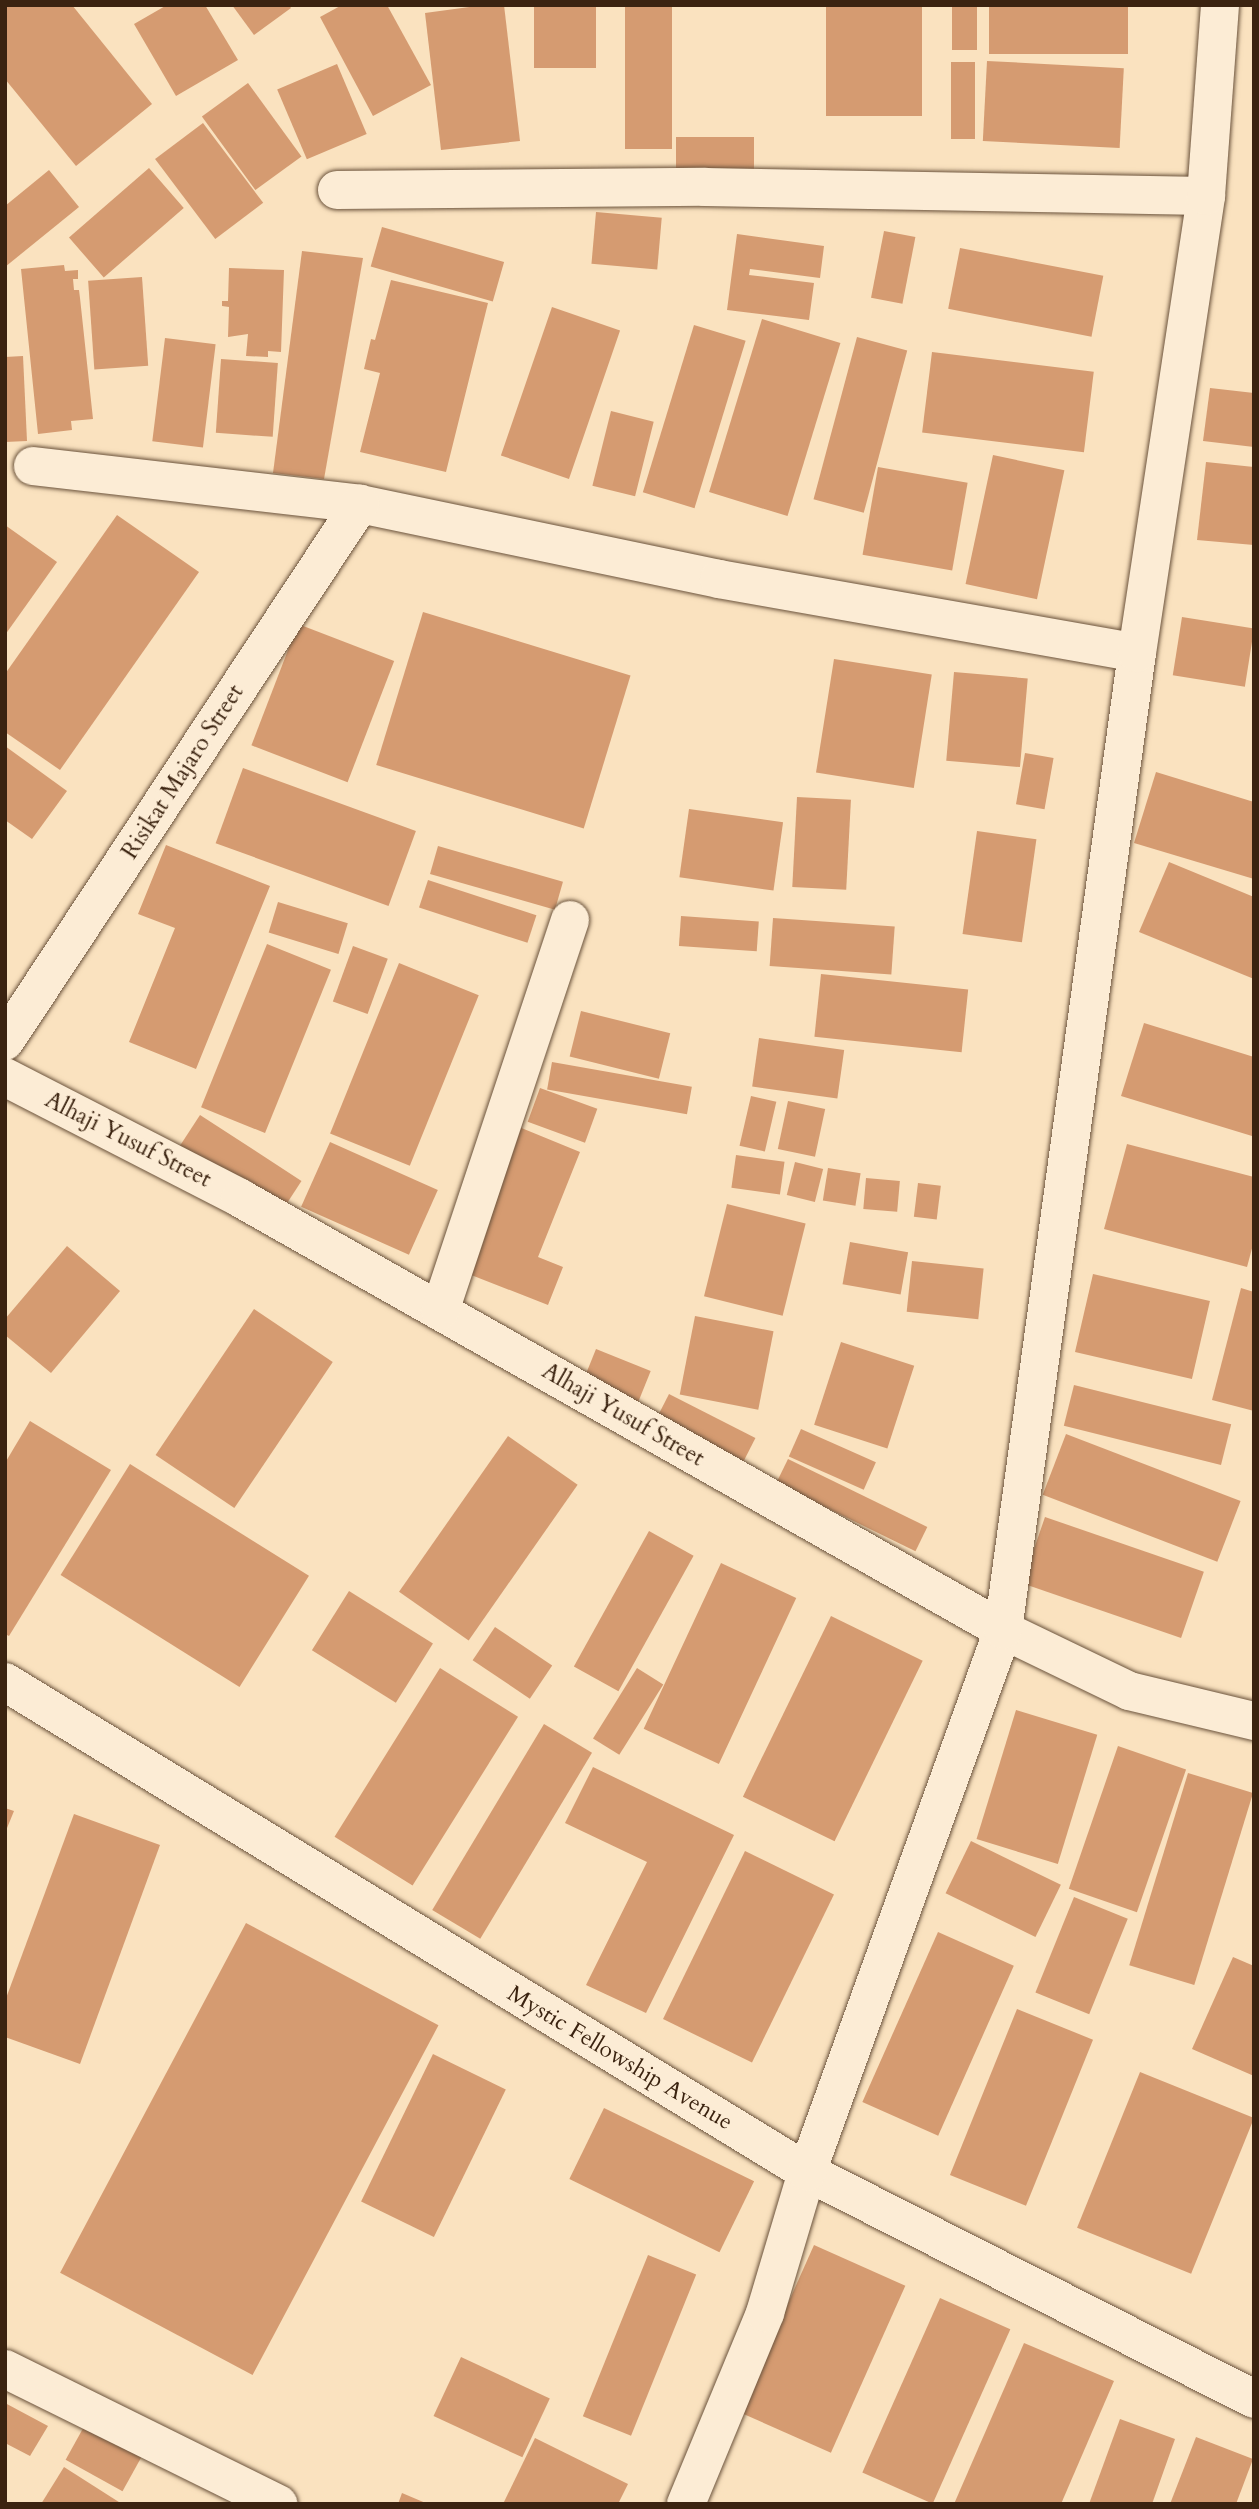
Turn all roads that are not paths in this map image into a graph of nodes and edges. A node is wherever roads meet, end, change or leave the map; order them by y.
1 (1220, 5) edge
2 (337, 190) dead end
3 (1206, 196) junction
4 (33, 466) dead end
5 (360, 503) junction
6 (1137, 653) junction
7 (570, 920) dead end
8 (5, 1041) edge
9 (5, 1077) edge
10 (440, 1311) junction
11 (1003, 1630) junction
12 (5, 1682) edge
13 (1254, 1721) edge
14 (807, 2172) junction
15 (5, 2369) edge
16 (1254, 2399) edge
17 (278, 2504) edge
18 (686, 2504) edge

1 - 3 street
2 - 3 street
3 - 6 street
4 - 5 street
5 - 6 street
5 - 8 street, Risikat Majaro Street
6 - 11 street
7 - 10 street
9 - 10 street, Alhaji Yusuf Street
10 - 11 street, Alhaji Yusuf Street
11 - 13 street, Alhaji Yusuf Street
11 - 14 street
12 - 14 street, Mystic Fellowship Avenue
14 - 16 street, Mystic Fellowship Avenue
14 - 18 street
15 - 17 street

